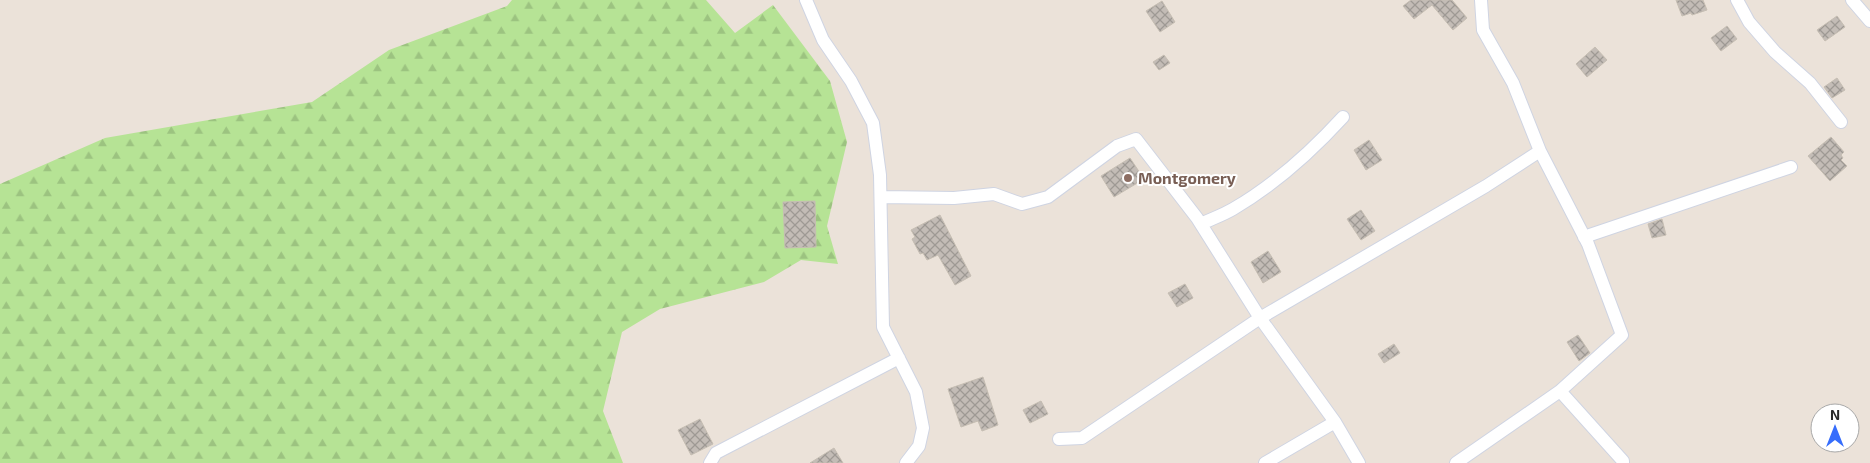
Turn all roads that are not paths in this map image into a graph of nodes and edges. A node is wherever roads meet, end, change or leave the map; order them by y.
1 (806, 0) edge
2 (1481, 0) edge
3 (1737, 0) edge
4 (1852, 0) edge
5 (1870, 21) edge
6 (1343, 117) dead end
7 (1841, 122) dead end
8 (1540, 151) junction
9 (1791, 167) dead end
10 (881, 197) junction
11 (1201, 224) junction
12 (1584, 237) junction
13 (1260, 318) junction
14 (898, 358) junction
15 (1560, 391) junction
16 (1335, 422) junction
17 (1059, 439) dead end
18 (1624, 462) edge
19 (710, 463) edge
20 (906, 463) edge
21 (1265, 463) edge
22 (1359, 463) edge
23 (1456, 463) edge

1 - 10 street
2 - 8 street
3 - 7 street
4 - 5 street
6 - 11 street
8 - 12 street
8 - 13 street
9 - 12 street
10 - 11 street
10 - 14 street
11 - 13 street
12 - 15 street
13 - 16 street
13 - 17 street
14 - 19 street
14 - 20 street
15 - 18 street
15 - 23 street
16 - 21 street
16 - 22 street

